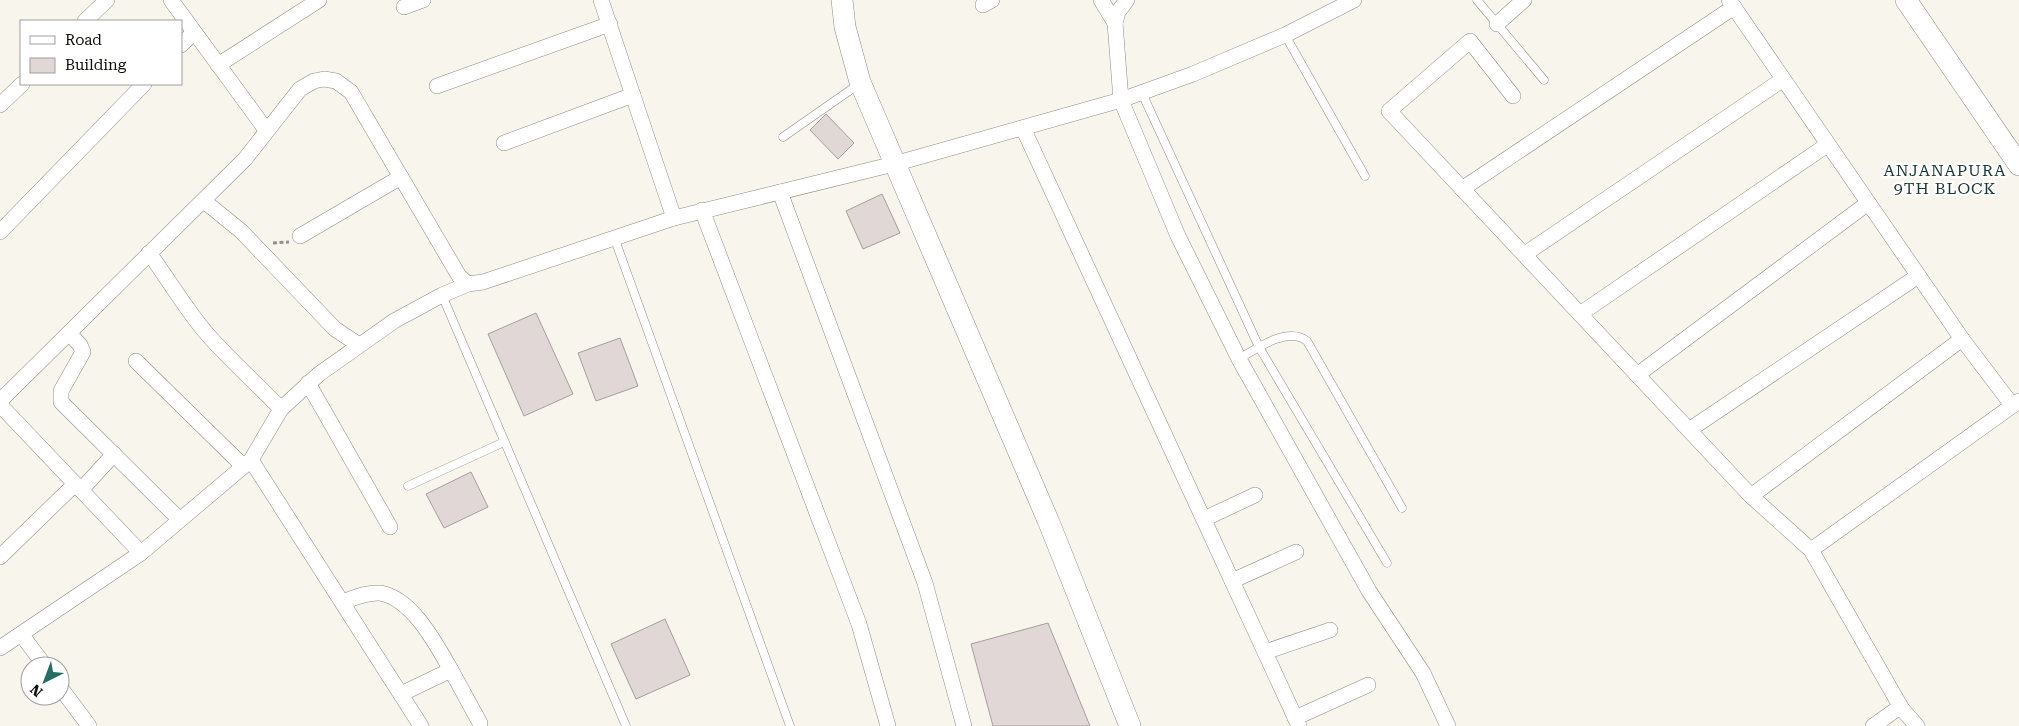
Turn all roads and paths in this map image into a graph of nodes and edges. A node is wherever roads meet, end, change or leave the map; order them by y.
1 (107, 0) edge
2 (171, 0) edge
3 (319, 0) edge
4 (423, 0) edge
5 (601, 0) edge
6 (842, 0) edge
7 (1101, 0) edge
8 (1127, 0) edge
9 (1354, 0) edge
10 (1477, 0) edge
11 (1524, 0) edge
12 (1906, 0) edge
13 (1732, 4) edge
14 (404, 7) dead end
15 (86, 20) edge
16 (1115, 23) junction
17 (610, 24) junction
18 (1498, 24) junction
19 (194, 32) junction
20 (1285, 35) junction
21 (182, 44) edge
22 (218, 65) junction
23 (1544, 80) dead end
24 (1782, 80) junction
25 (860, 82) junction
26 (21, 85) edge
27 (143, 85) edge
28 (437, 86) dead end
29 (1140, 91) junction
30 (634, 95) junction
31 (1513, 96) dead end
32 (1121, 100) junction
33 (0, 105) edge
34 (1023, 128) junction
35 (266, 130) junction
36 (783, 138) dead end
37 (504, 143) dead end
38 (1827, 145) junction
39 (894, 164) junction
40 (2019, 165) edge
41 (1365, 176) dead end
42 (401, 177) junction
43 (1462, 189) junction
44 (780, 192) junction
45 (204, 201) junction
46 (1868, 203) junction
47 (702, 210) junction
48 (674, 218) junction
49 (0, 232) edge
50 (300, 236) joint
51 (614, 236) junction
52 (251, 242) junction
53 (150, 253) junction
54 (1525, 254) junction
55 (1918, 276) junction
56 (468, 284) junction
57 (442, 295) junction
58 (1580, 314) junction
59 (69, 333) junction
60 (1962, 339) junction
61 (359, 345) junction
62 (1259, 347) junction
63 (1239, 359) junction
64 (136, 361) dead end
65 (1637, 375) junction
66 (308, 384) junction
67 (0, 402) edge
68 (2015, 403) edge
69 (0, 406) edge
70 (281, 409) junction
71 (1689, 430) junction
72 (504, 442) junction
73 (114, 454) junction
74 (246, 462) junction
75 (408, 486) dead end
76 (78, 487) junction
77 (1255, 495) dead end
78 (1751, 496) junction
79 (1402, 508) dead end
80 (180, 519) junction
81 (1204, 520) junction
82 (390, 527) dead end
83 (1811, 550) junction
84 (1296, 552) dead end
85 (140, 553) junction
86 (0, 557) edge
87 (1387, 563) dead end
88 (1232, 581) junction
89 (342, 602) junction
90 (1330, 630) dead end
91 (21, 634) junction
92 (0, 648) edge
93 (1265, 652) junction
94 (37, 656) edge
95 (451, 670) junction
96 (1368, 685) dead end
97 (401, 694) junction
98 (70, 700) edge
99 (1902, 709) junction
100 (1297, 722) edge
101 (480, 723) dead end
102 (89, 726) edge
103 (421, 726) edge
104 (626, 726) edge
105 (790, 726) edge
106 (888, 726) edge
107 (964, 726) edge
108 (1130, 726) edge
109 (1448, 726) edge
110 (1874, 726) edge
111 (1917, 726) edge

1 - 15 street
2 - 19 street
3 - 22 street
4 - 14 street
5 - 17 street
6 - 25 street
7 - 16 street
8 - 16 street
9 - 20 street
10 - 18 lane
11 - 18 street
12 - 40 street
13 - 24 street
13 - 43 street
16 - 32 street
17 - 28 street
17 - 30 street
18 - 23 lane
19 - 21 street
19 - 22 street
20 - 29 street
20 - 41 lane
22 - 35 street
24 - 38 street
24 - 54 street
25 - 36 lane
25 - 39 street
26 - 33 street
27 - 49 street
29 - 32 street
29 - 62 lane
30 - 37 street
30 - 48 street
31 - 43 street
32 - 34 street
32 - 63 street
34 - 39 street
34 - 81 street
35 - 42 street
35 - 45 street
38 - 46 street
38 - 58 street
39 - 44 street
39 - 108 street
42 - 50 street
42 - 56 street
43 - 54 street
44 - 47 street
44 - 107 street
45 - 52 street
45 - 53 street
46 - 55 street
46 - 65 street
47 - 48 street
47 - 106 street
48 - 51 street
50 - 52 path
51 - 56 street
51 - 105 lane
52 - 61 street
53 - 59 street
53 - 70 street
54 - 58 street
55 - 60 street
55 - 71 street
56 - 57 street
57 - 61 street
57 - 72 lane
58 - 65 street
59 - 67 street
59 - 73 street
60 - 68 street
60 - 78 street
61 - 66 street
62 - 63 lane
62 - 79 lane
62 - 87 lane
63 - 109 street
64 - 74 street
65 - 71 street
66 - 70 street
66 - 82 street
68 - 83 street
69 - 76 street
70 - 74 street
71 - 78 street
72 - 75 lane
72 - 104 lane
73 - 76 street
73 - 80 street
74 - 80 street
74 - 89 street
76 - 85 street
76 - 86 street
77 - 81 street
78 - 83 street
80 - 85 street
81 - 88 street
83 - 99 street
84 - 88 street
85 - 91 street
88 - 93 street
89 - 95 street
89 - 97 street
90 - 93 street
91 - 92 street
91 - 94 street
93 - 100 street
95 - 97 street
95 - 101 street
96 - 100 street
97 - 103 street
98 - 102 street
99 - 110 street
99 - 111 street

